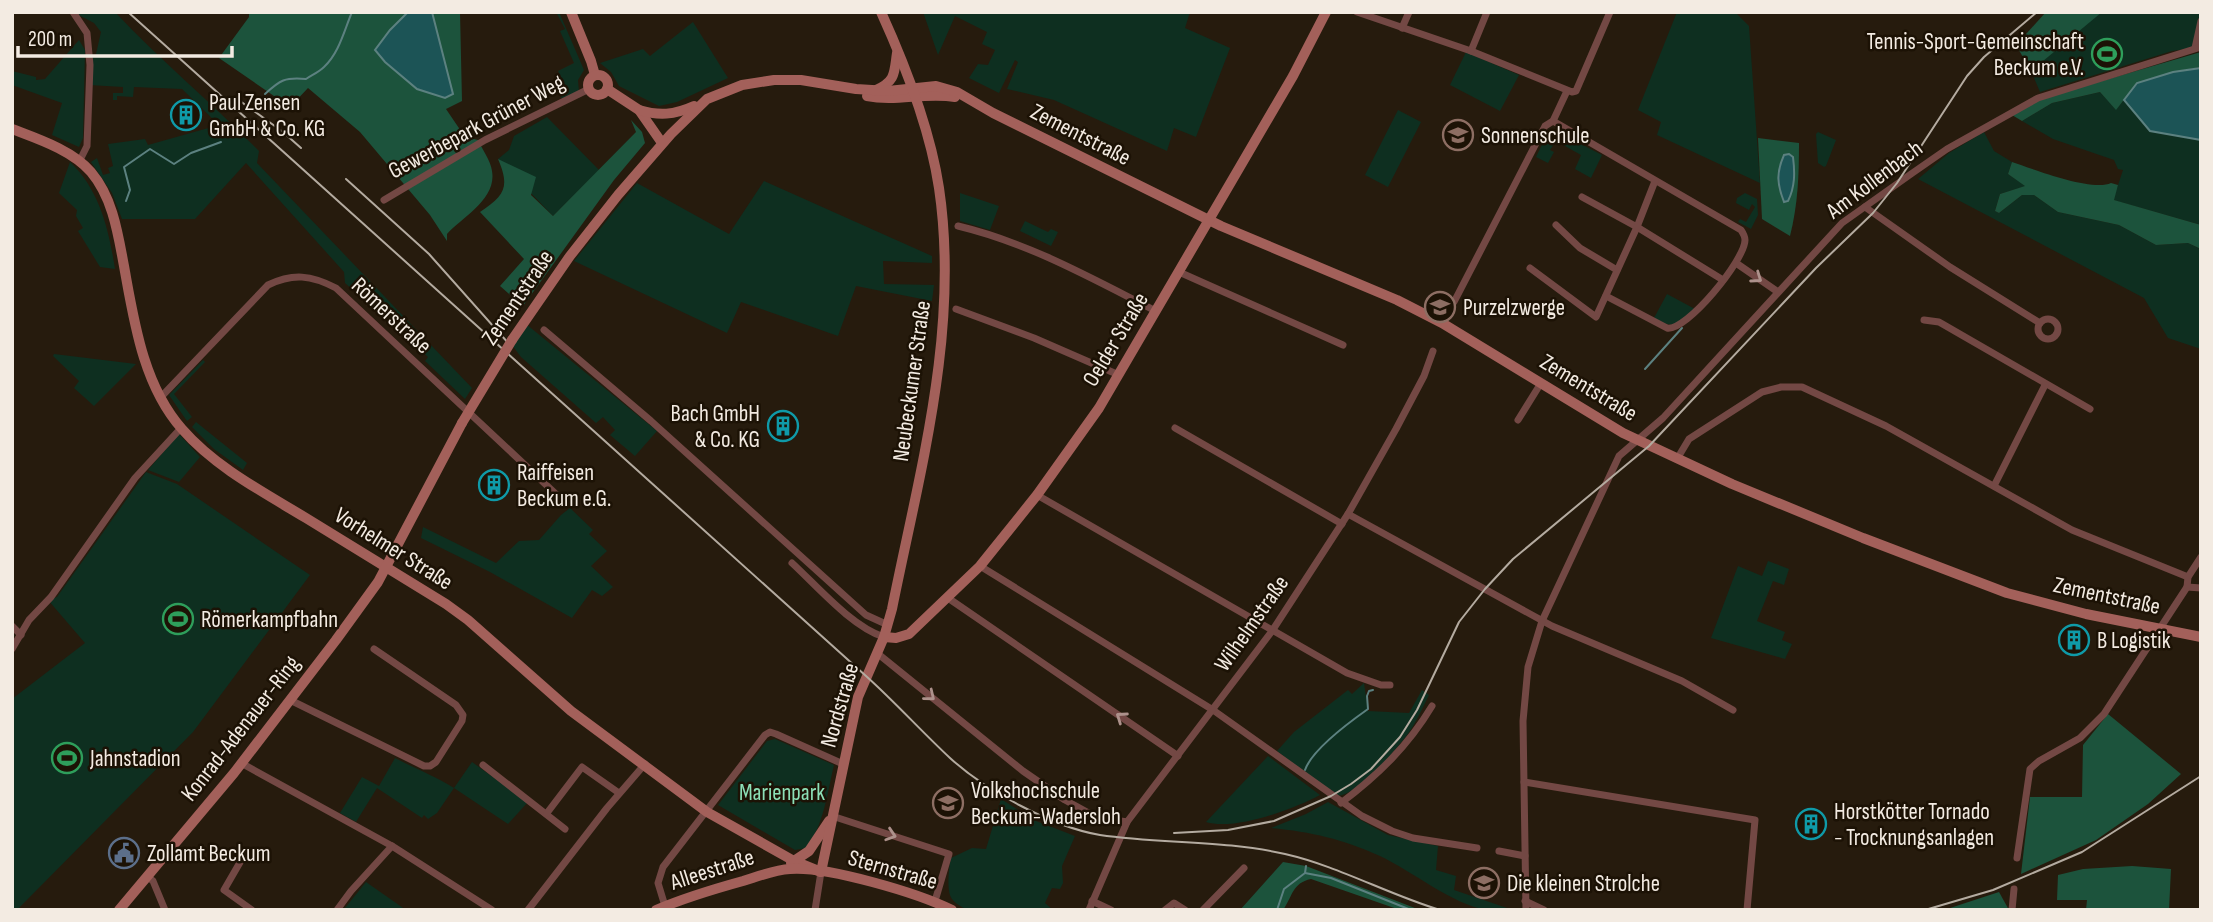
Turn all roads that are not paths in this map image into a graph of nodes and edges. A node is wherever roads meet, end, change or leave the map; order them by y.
1 (73, 12) edge
2 (570, 12) edge
3 (881, 12) edge
4 (1326, 12) edge
5 (1357, 12) edge
6 (1409, 12) edge
7 (1487, 12) edge
8 (1610, 12) edge
9 (2201, 21) edge
10 (1402, 28) junction
11 (2198, 47) edge
12 (897, 50) junction
13 (1471, 51) junction
14 (595, 75) junction
15 (813, 82) junction
16 (589, 89) junction
17 (607, 89) junction
18 (874, 91) junction
19 (1567, 91) junction
20 (912, 92) junction
21 (707, 99) junction
22 (639, 110) junction
23 (653, 114) junction
24 (1553, 121) junction
25 (12, 129) edge
26 (671, 134) junction
27 (662, 143) junction
28 (79, 162) junction
29 (1655, 181) junction
30 (1582, 197) dead end
31 (384, 200) dead end
32 (1865, 207) junction
33 (1209, 220) junction
34 (1556, 225) dead end
35 (958, 226) dead end
36 (1637, 227) junction
37 (1736, 263) junction
38 (1530, 268) dead end
39 (1617, 270) junction
40 (1179, 272) junction
41 (1723, 280) junction
42 (1777, 292) junction
43 (1606, 296) junction
44 (1454, 302) dead end
45 (956, 309) dead end
46 (1156, 312) junction
47 (1924, 320) dead end
48 (2040, 323) dead end
49 (544, 330) dead end
50 (1343, 345) dead end
51 (1433, 351) dead end
52 (1119, 375) junction
53 (1542, 383) junction
54 (2045, 385) junction
55 (161, 397) junction
56 (2090, 409) dead end
57 (1518, 420) dead end
58 (181, 428) junction
59 (1175, 428) dead end
60 (1636, 440) junction
61 (1677, 459) junction
62 (1994, 486) junction
63 (1037, 495) junction
64 (558, 496) dead end
65 (1348, 514) junction
66 (1342, 524) junction
67 (2201, 557) edge
68 (792, 563) dead end
69 (980, 566) junction
70 (388, 567) junction
71 (2188, 577) junction
72 (2187, 587) junction
73 (2201, 588) edge
74 (948, 598) junction
75 (1542, 621) junction
76 (888, 625) junction
77 (12, 626) edge
78 (2160, 628) junction
79 (1272, 631) junction
80 (21, 635) junction
81 (884, 637) junction
82 (2201, 637) edge
83 (12, 649) edge
84 (374, 649) dead end
85 (877, 653) junction
86 (1390, 685) dead end
87 (290, 700) junction
88 (1432, 706) dead end
89 (1213, 710) junction
90 (1733, 710) dead end
91 (1178, 756) junction
92 (241, 763) junction
93 (645, 764) junction
94 (843, 764) junction
95 (484, 765) dead end
96 (1524, 782) junction
97 (619, 793) junction
98 (1341, 803) junction
99 (707, 812) junction
100 (547, 813) junction
101 (832, 816) junction
102 (1127, 822) junction
103 (565, 829) dead end
104 (392, 846) junction
105 (1477, 848) dead end
106 (1499, 851) dead end
107 (246, 852) dead end
108 (1525, 856) junction
109 (2017, 858) dead end
110 (794, 861) junction
111 (1244, 868) dead end
112 (780, 870) junction
113 (821, 872) junction
114 (147, 876) junction
115 (2014, 889) dead end
116 (935, 901) junction
117 (1092, 901) junction
118 (1525, 906) edge
119 (661, 908) edge
120 (119, 910) edge
121 (165, 910) edge
122 (252, 910) edge
123 (337, 910) edge
124 (492, 910) edge
125 (528, 910) edge
126 (815, 910) edge
127 (952, 910) edge
128 (1089, 910) edge
129 (1111, 910) edge
130 (1165, 910) edge
131 (1185, 910) edge
132 (1203, 910) edge
133 (1544, 910) edge
134 (1747, 910) edge
135 (2012, 910) edge

1 - 28 street
2 - 14 street, Gewerbepark Grüner Weg
3 - 12 street, Neubeckumer Straße
4 - 33 street, Oelder Straße
5 - 10 street
6 - 10 street
7 - 13 street
8 - 19 street
9 - 11 street
10 - 13 street
11 - 32 street, Am Kollenbach
12 - 18 street
12 - 20 street, Neubeckumer Straße
13 - 19 street
14 - 16 street, Gewerbepark Grüner Weg
14 - 17 street, Gewerbepark Grüner Weg
15 - 18 street, Zementstraße
15 - 20 street, Zementstraße
15 - 21 street, Zementstraße
16 - 17 street, Gewerbepark Grüner Weg
16 - 31 street, Gewerbepark Grüner Weg
17 - 22 street, Gewerbepark Grüner Weg
18 - 20 street, Zementstraße
19 - 24 street
20 - 33 street, Zementstraße
20 - 76 street, Neubeckumer Straße
21 - 23 street, Gewerbepark Grüner Weg
21 - 26 street, Zementstraße
22 - 23 street, Gewerbepark Grüner Weg
22 - 27 street, Gewerbepark Grüner Weg
23 - 26 street
24 - 29 street
24 - 44 street
25 - 28 street, Vorhelmer Straße
26 - 27 street, Zementstraße
27 - 70 street, Zementstraße, bridge
28 - 55 street, Vorhelmer Straße
29 - 36 street
29 - 37 street
30 - 36 street
32 - 42 street, Am Kollenbach
32 - 48 street
33 - 40 street, Oelder Straße
33 - 53 street, Zementstraße
34 - 39 street
35 - 46 street
36 - 39 street
36 - 41 street
37 - 41 street
37 -> 42 street
38 - 43 street
39 - 43 street
40 - 46 street, Oelder Straße
40 - 50 street
41 - 43 street
42 - 60 street, Am Kollenbach
45 - 52 street
46 - 52 street, Oelder Straße
47 - 54 street
49 - 76 street
51 - 65 street, Wilhelmstraße
52 - 63 street, Oelder Straße
53 - 57 street
53 - 60 street, Zementstraße
54 - 56 street
54 - 62 street
55 - 58 street, Vorhelmer Straße
55 - 64 street, Römerstraße
58 - 70 street, Vorhelmer Straße
58 - 80 street
59 - 66 street
60 - 61 street, Zementstraße
60 - 75 street, Am Kollenbach
61 - 62 street
61 - 78 street, Zementstraße
62 - 71 street
63 - 69 street, Oelder Straße
63 - 79 street
65 - 66 street, Wilhelmstraße
65 - 75 street
66 - 79 street, Wilhelmstraße
67 - 71 street
68 - 81 street
69 - 74 street, Oelder Straße
69 - 89 street
70 - 87 street, Konrad-Adenauer-Ring
70 - 93 street, Vorhelmer Straße
71 - 72 street
72 - 73 street
72 - 78 street
74 - 81 street, Oelder Straße
91 -> 74 street
75 - 90 street
75 - 96 street, Am Kollenbach
76 - 81 street, Neubeckumer Straße
77 - 80 street
78 - 82 street, Zementstraße
78 - 109 street
79 - 86 street
79 - 89 street, Wilhelmstraße
80 - 83 street
81 - 85 street, Nordstraße
84 - 87 street
85 - 94 street, Nordstraße
85 -> 102 street
87 - 92 street, Konrad-Adenauer-Ring
88 - 98 street
89 - 91 street, Wilhelmstraße
89 - 98 street
91 - 102 street, Wilhelmstraße
92 - 104 street
92 - 114 street, Konrad-Adenauer-Ring
93 - 97 street
93 - 99 street, Vorhelmer Straße
94 - 99 street
94 - 101 street, Nordstraße
95 - 100 street
96 - 108 street, Am Kollenbach
96 - 134 street
97 - 100 street
97 - 125 street
98 - 105 street
99 - 110 street, Vorhelmer Straße
99 - 119 street
100 - 103 street
101 - 110 street, Alleestraße
101 - 113 street, Nordstraße
101 -> 116 street
102 - 117 street, Wilhelmstraße
104 - 123 street
104 - 124 street
106 - 108 street
107 - 122 street
108 - 118 street, Am Kollenbach
110 - 112 street, Alleestraße
110 - 113 street, Vorhelmer Straße
111 - 132 street
112 - 113 street, Alleestraße
112 - 119 street, Alleestraße
113 - 116 street, Sternstraße
113 - 126 street, Nordstraße
114 - 120 street, Konrad-Adenauer-Ring
114 - 121 street
115 - 135 street
116 - 127 street, Sternstraße
117 - 128 street, Wilhelmstraße
117 - 129 street
118 - 133 street
130 - 131 street

